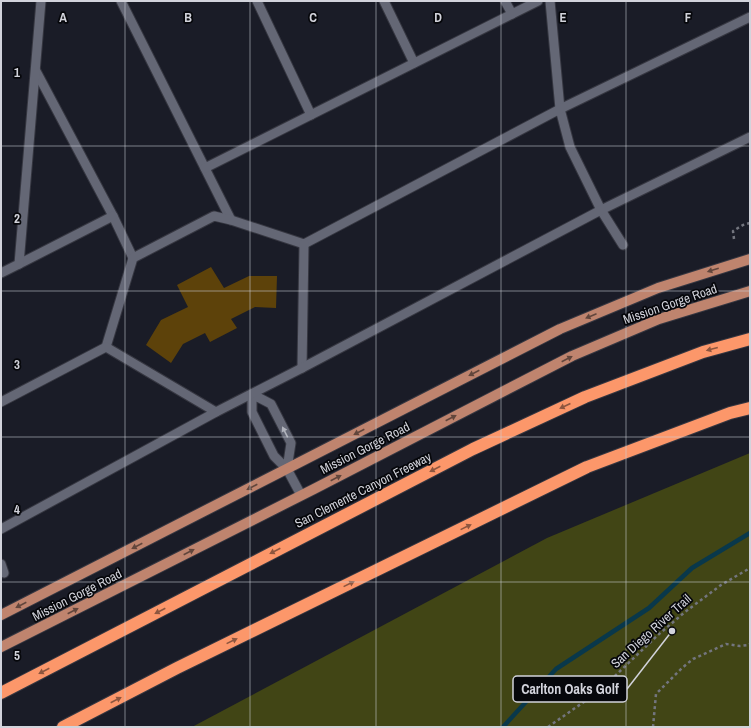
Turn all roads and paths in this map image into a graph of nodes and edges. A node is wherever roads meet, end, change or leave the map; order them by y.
1 (40, 1) edge
2 (121, 1) edge
3 (257, 1) edge
4 (384, 1) edge
5 (505, 1) edge
6 (538, 1) edge
7 (550, 1) edge
8 (512, 14) junction
9 (750, 17) edge
10 (414, 63) junction
11 (36, 70) junction
12 (560, 109) junction
13 (311, 114) junction
14 (750, 137) edge
15 (205, 168) junction
16 (601, 210) junction
17 (113, 216) junction
18 (231, 220) junction
19 (750, 223) edge
20 (734, 239) dead end
21 (304, 244) junction
22 (623, 245) dead end
23 (133, 258) junction
24 (750, 259) edge
25 (19, 264) junction
26 (1, 273) edge
27 (750, 291) edge
28 (750, 339) edge
29 (106, 346) junction
30 (302, 368) junction
31 (252, 394) junction
32 (1, 402) edge
33 (750, 408) edge
34 (216, 412) junction
35 (287, 469) junction
36 (301, 495) junction
37 (1, 529) edge
38 (750, 568) edge
39 (1, 614) edge
40 (750, 644) edge
41 (1, 647) edge
42 (1, 693) edge
43 (63, 727) edge
44 (548, 727) edge
45 (653, 727) edge

1 - 11 lane
2 - 15 lane
3 - 13 lane
4 - 10 lane
5 - 8 lane
6 - 8 lane
7 - 12 lane
8 - 10 lane
9 - 12 lane
10 - 13 lane
11 - 17 lane
11 - 25 lane
12 - 16 lane
12 - 21 lane
13 - 15 lane
14 - 16 lane
15 - 18 lane
16 - 22 lane
16 - 30 lane
17 - 23 lane
17 - 25 lane
18 - 21 lane
18 - 23 lane
19 - 20 path
21 - 30 lane
23 - 29 lane
24 -> 35 main road, Mission Gorge Road
25 - 26 lane
36 -> 27 main road, Mission Gorge Road
28 -> 42 highway, San Clemente Canyon Freeway
29 - 32 lane
29 - 34 lane
30 - 31 lane
31 - 34 lane
31 - 35 lane
35 -> 31 lane
43 -> 33 highway
34 - 37 lane
35 - 36 lane
35 -> 39 main road, Mission Gorge Road
41 -> 36 main road, Mission Gorge Road
38 - 44 path, San Diego River Trail
40 - 45 path

